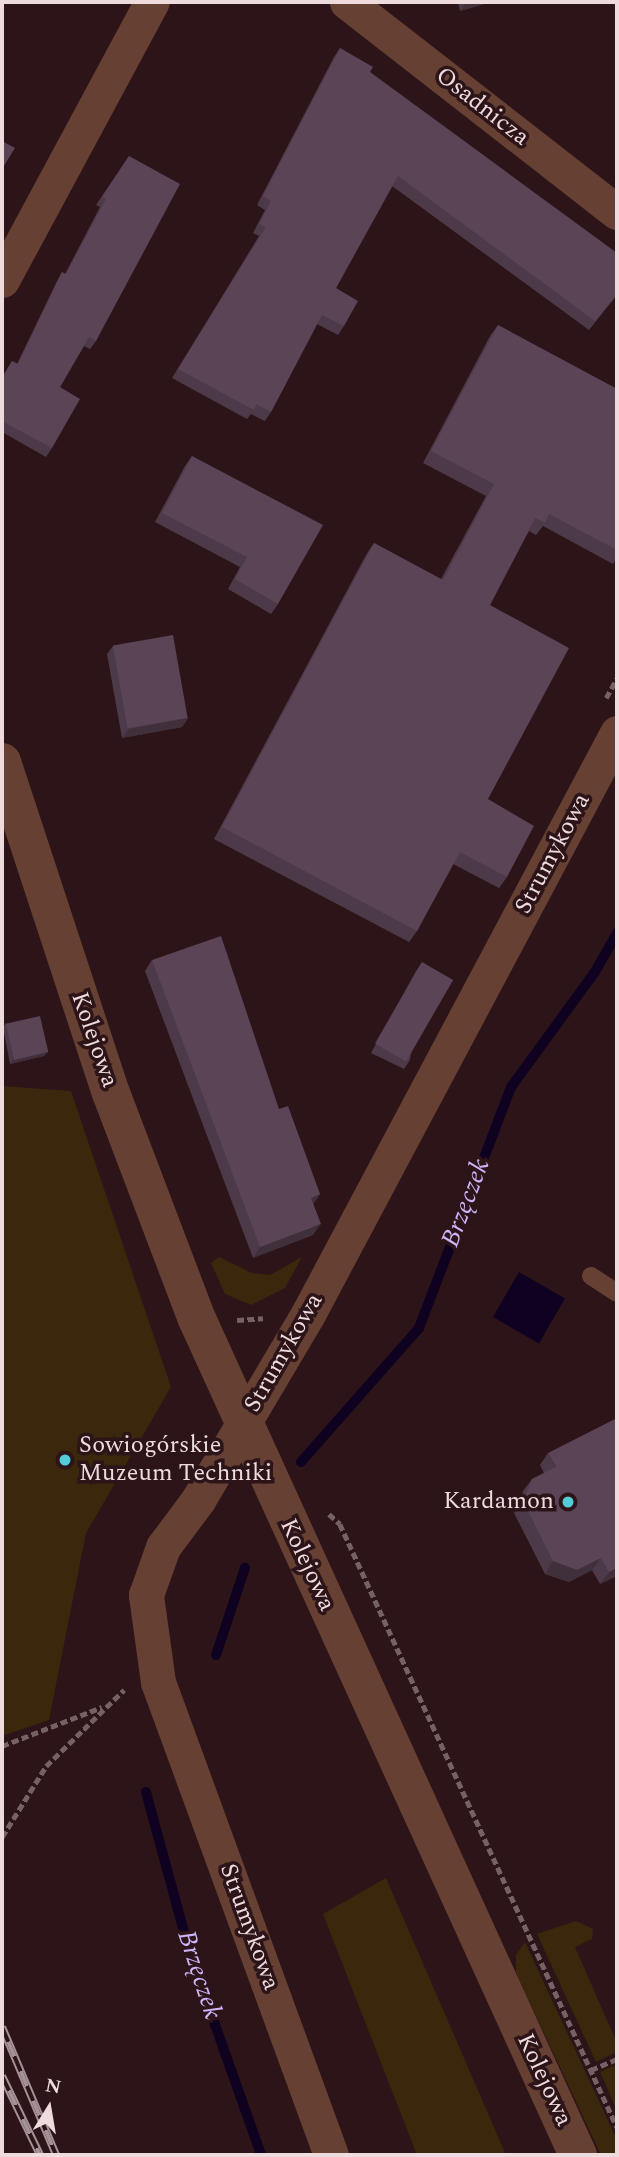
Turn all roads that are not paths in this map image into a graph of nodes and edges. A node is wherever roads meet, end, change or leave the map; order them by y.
1 (152, 2) edge
2 (347, 2) edge
3 (616, 209) edge
4 (2, 280) edge
5 (617, 733) edge
6 (2, 762) edge
7 (591, 1276) dead end
8 (617, 1293) edge
9 (243, 1424) junction
10 (331, 2155) edge
11 (578, 2155) edge

1 - 4 street
2 - 3 street, Osadnicza
5 - 9 street, Strumykowa
6 - 9 street, Kolejowa
7 - 8 lane
9 - 10 street, Strumykowa
9 - 11 street, Kolejowa

